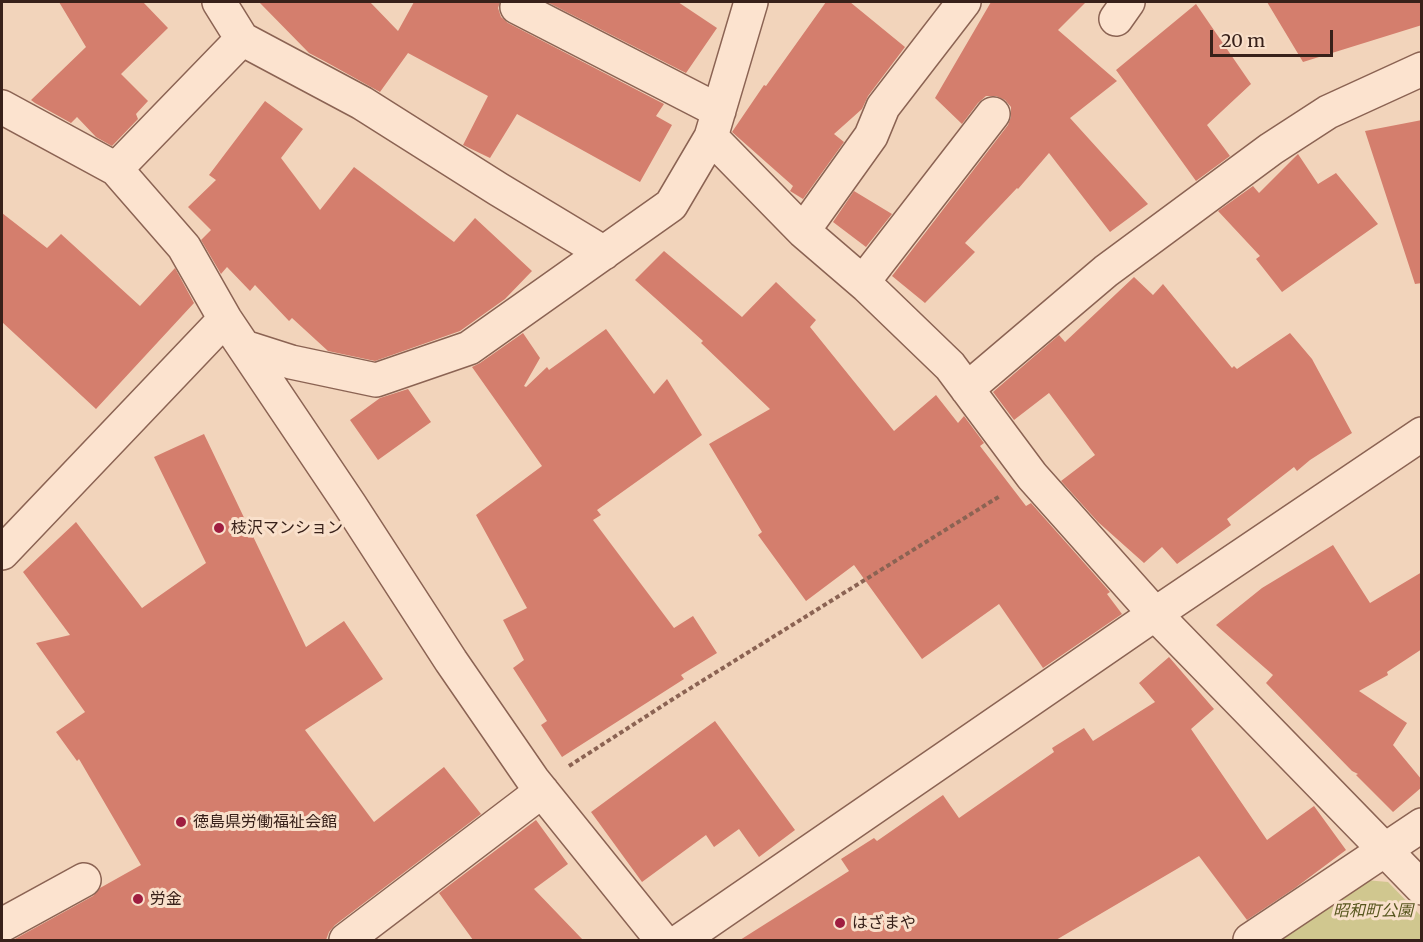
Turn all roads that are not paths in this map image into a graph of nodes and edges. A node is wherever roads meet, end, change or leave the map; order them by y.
1 (219, 2) edge
2 (964, 2) edge
3 (747, 3) edge
4 (517, 7) dead end
5 (242, 39) junction
6 (1422, 69) edge
7 (2, 106) edge
8 (993, 114) dead end
9 (715, 124) junction
10 (116, 169) junction
11 (803, 231) junction
12 (604, 253) junction
13 (863, 282) junction
14 (225, 319) junction
15 (244, 347) junction
16 (967, 389) junction
17 (1422, 434) edge
18 (2, 553) edge
19 (1155, 614) junction
20 (540, 788) junction
21 (1422, 825) edge
22 (1384, 850) junction
23 (84, 880) dead end
24 (1422, 888) edge
25 (2, 925) edge
26 (346, 940) edge
27 (662, 940) edge
28 (681, 940) edge
29 (1250, 940) edge

1 - 5 street
2 - 11 street
3 - 9 street
4 - 9 street
5 - 10 street
5 - 12 street
6 - 16 street
7 - 10 street
8 - 13 street
9 - 11 street
9 - 12 street
10 - 14 street
11 - 13 street
12 - 15 street
13 - 16 street
14 - 15 street
14 - 18 street
15 - 20 street
16 - 19 street
17 - 19 street
19 - 22 street
19 - 28 street
20 - 26 street
20 - 27 street
21 - 22 street
22 - 24 street
22 - 29 street
23 - 25 street

